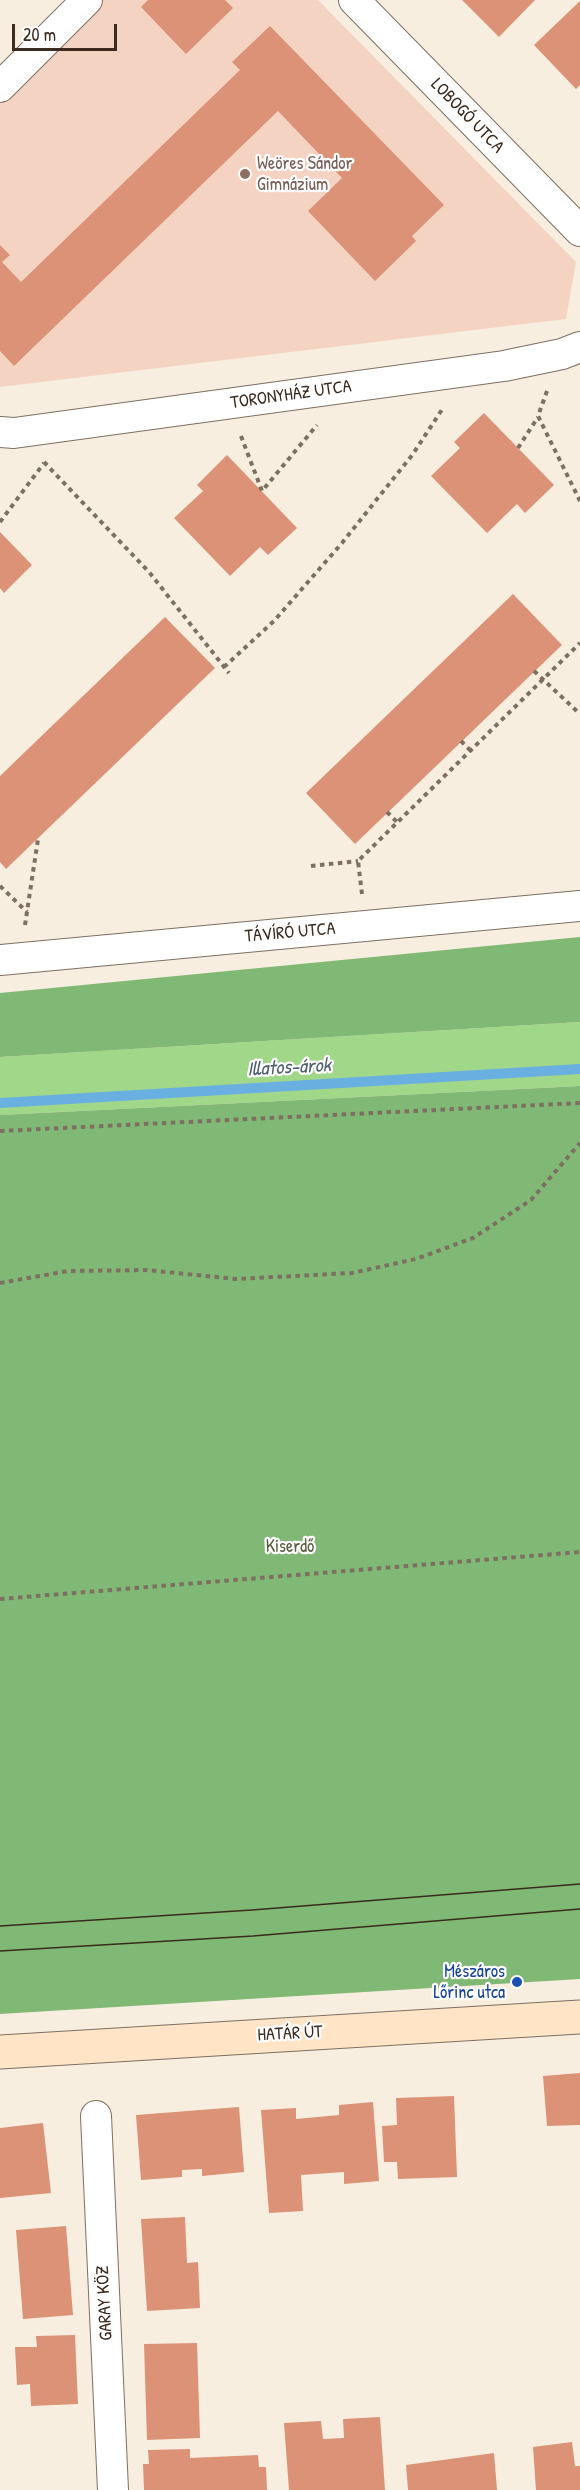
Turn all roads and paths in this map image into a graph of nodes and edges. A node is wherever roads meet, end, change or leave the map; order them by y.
1 (87, 0) edge
2 (354, 0) edge
3 (0, 87) edge
4 (580, 231) edge
5 (571, 351) edge
6 (468, 370) junction
7 (347, 387) junction
8 (229, 403) junction
9 (538, 416) junction
10 (4, 432) edge
11 (518, 448) dead end
12 (44, 462) junction
13 (580, 501) edge
14 (0, 522) edge
15 (580, 643) edge
16 (224, 667) junction
17 (534, 671) dead end
18 (229, 673) dead end
19 (542, 679) junction
20 (580, 714) edge
21 (461, 741) dead end
22 (470, 750) junction
23 (387, 812) dead end
24 (397, 822) junction
25 (38, 839) dead end
26 (358, 861) junction
27 (311, 866) dead end
28 (0, 886) edge
29 (580, 906) edge
30 (27, 912) junction
31 (365, 927) junction
32 (10, 959) edge
33 (580, 1103) edge
34 (0, 1131) edge
35 (580, 1143) edge
36 (0, 1282) edge
37 (580, 1552) edge
38 (0, 1599) edge
39 (580, 2017) edge
40 (0, 2052) edge
41 (96, 2116) dead end
42 (114, 2490) edge

1 - 3 street
2 - 4 street, LOBOGÓ UTCA
5 - 6 street, TORONYHÁZ UTCA
5 - 9 path
6 - 7 street, TORONYHÁZ UTCA
6 - 16 path
7 - 8 street, TORONYHÁZ UTCA
7 - 8 path
8 - 10 street, TORONYHÁZ UTCA
9 - 11 path
9 - 13 path
10 - 12 path
12 - 14 path
12 - 16 path
15 - 19 path
16 - 18 path
17 - 19 path
19 - 20 path
19 - 22 path
21 - 22 path
22 - 24 path
23 - 24 path
24 - 26 path
25 - 30 path
26 - 27 path
26 - 31 path
28 - 30 path
29 - 31 street, TÁVÍRÓ UTCA
30 - 32 path
31 - 32 street, TÁVÍRÓ UTCA
33 - 34 path
35 - 36 path
37 - 38 path
39 - 40 main road, HATÁR ÚT
41 - 42 street, GARAY KÖZ

